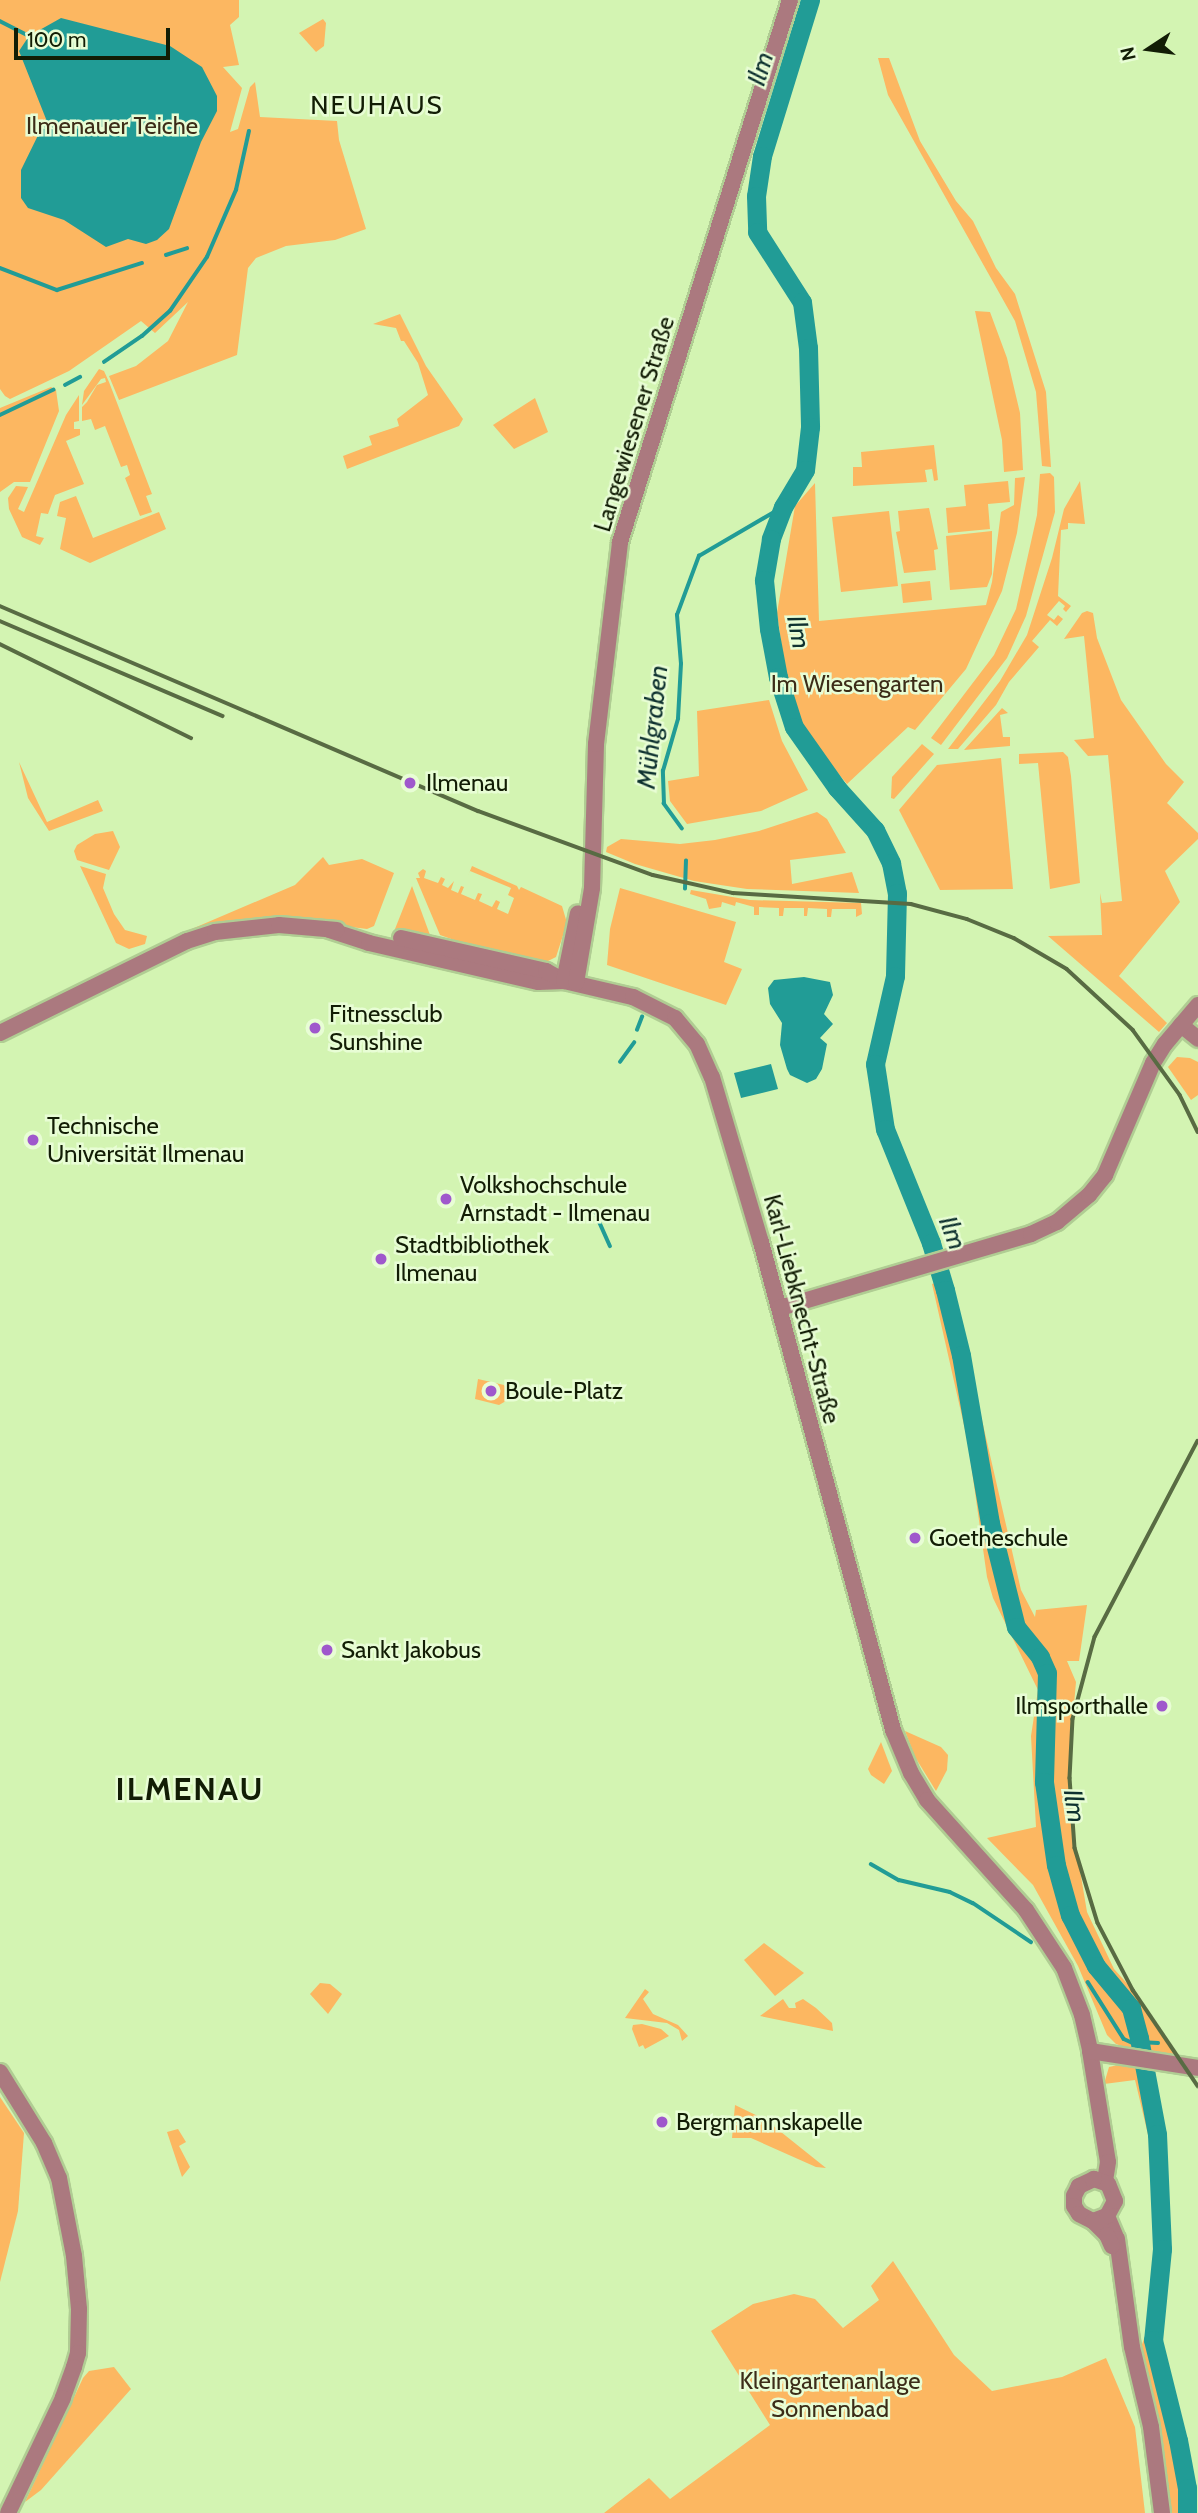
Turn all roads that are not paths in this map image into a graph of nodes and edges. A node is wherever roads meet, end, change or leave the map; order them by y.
1 (790, 0) edge
2 (570, 982) junction
3 (1198, 1005) edge
4 (1181, 1025) junction
5 (0, 1033) edge
6 (1198, 1039) edge
7 (780, 1308) junction
8 (1090, 2051) junction
9 (1198, 2068) edge
10 (0, 2072) edge
11 (1100, 2181) junction
12 (1100, 2218) junction
13 (8, 2513) edge
14 (1162, 2513) edge

1 - 2 main road, Langewiesener Straße
2 - 5 main road, Karl-Liebknecht-Straße
2 - 7 main road, Karl-Liebknecht-Straße
3 - 4 main road
4 - 6 main road
4 - 7 main road
7 - 8 main road, Karl-Liebknecht-Straße
8 - 9 main road
8 - 11 main road, Karl-Liebknecht-Straße
10 - 13 main road
11 - 12 main road
11 - 12 main road
12 - 14 main road

